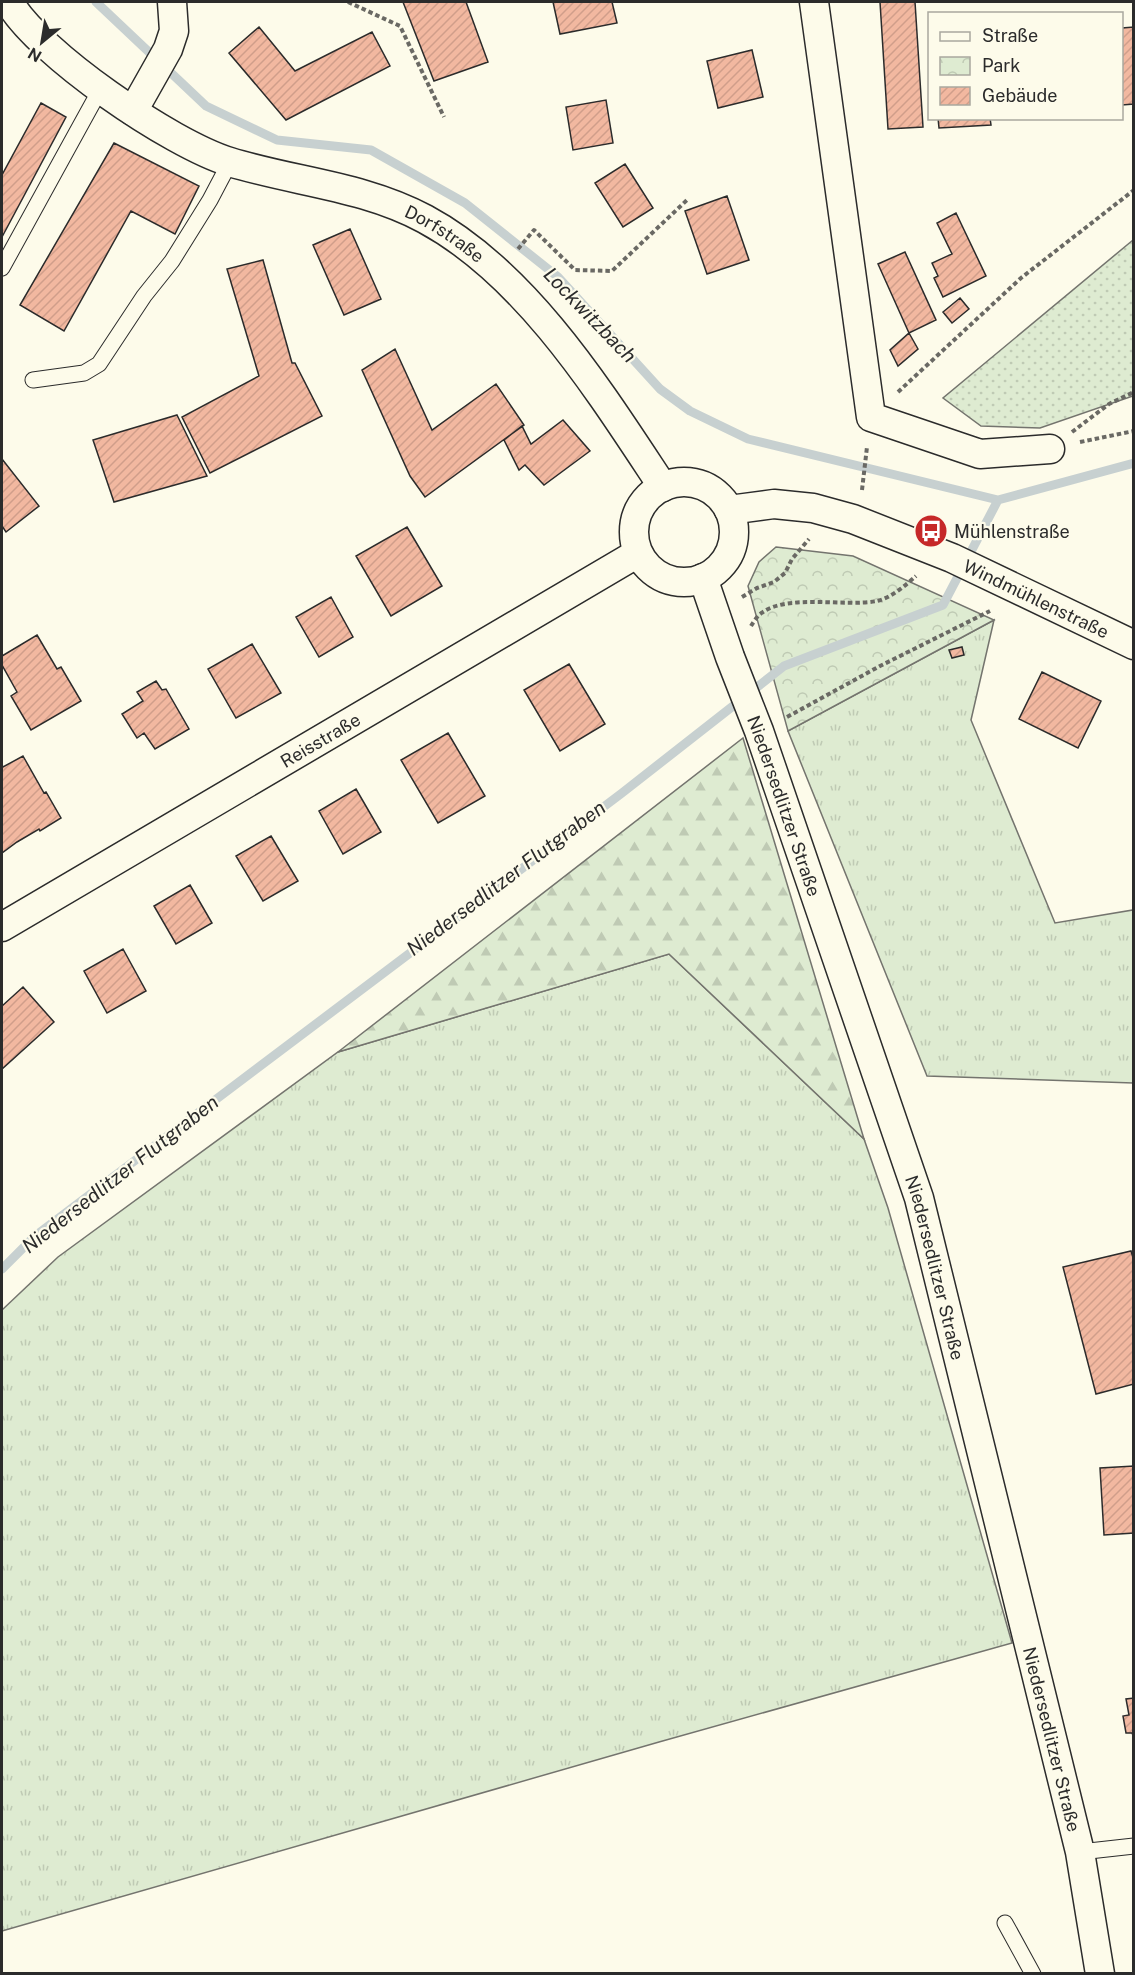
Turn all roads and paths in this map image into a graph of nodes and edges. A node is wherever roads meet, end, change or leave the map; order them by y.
1 (9, 2) edge
2 (172, 2) edge
3 (348, 2) edge
4 (814, 2) edge
5 (101, 88) junction
6 (133, 111) junction
7 (444, 117) dead end
8 (230, 162) junction
9 (1134, 190) edge
10 (687, 200) dead end
11 (516, 250) dead end
12 (2, 268) edge
13 (33, 380) dead end
14 (1134, 392) edge
15 (871, 417) junction
16 (1134, 431) edge
17 (1050, 449) junction
18 (866, 451) dead end
19 (663, 487) junction
20 (863, 488) dead end
21 (729, 510) junction
22 (853, 519) junction
23 (638, 553) junction
24 (947, 556) junction
25 (703, 579) junction
26 (1022, 592) junction
27 (726, 645) junction
28 (1134, 645) edge
29 (757, 724) junction
30 (2, 927) edge
31 (1134, 1846) edge
32 (1080, 1852) junction
33 (1005, 1923) dead end
34 (1033, 1974) edge
35 (1100, 1974) edge

1 - 5 street, Dorfstraße
2 - 6 street
3 - 7 path
4 - 15 street
5 - 6 street, Dorfstraße
5 - 12 lane
6 - 8 street, Dorfstraße
8 - 13 lane
8 - 19 street, Dorfstraße
9 - 15 path
10 - 11 path
14 - 17 path
15 - 17 street
16 - 17 path
18 - 20 path
19 - 21 street
19 - 23 street
21 - 22 street, Windmühlenstraße
21 - 25 street
22 - 24 street, Windmühlenstraße
22 - 27 path
23 - 25 street
23 - 30 street, Reisstraße
24 - 26 street, Windmühlenstraße
24 - 27 path
25 - 27 street, Niedersedlitzer Straße
26 - 28 street, Windmühlenstraße
26 - 29 path
27 - 29 street, Niedersedlitzer Straße
29 - 32 street, Niedersedlitzer Straße
31 - 32 lane
32 - 35 street, Niedersedlitzer Straße
33 - 34 lane

